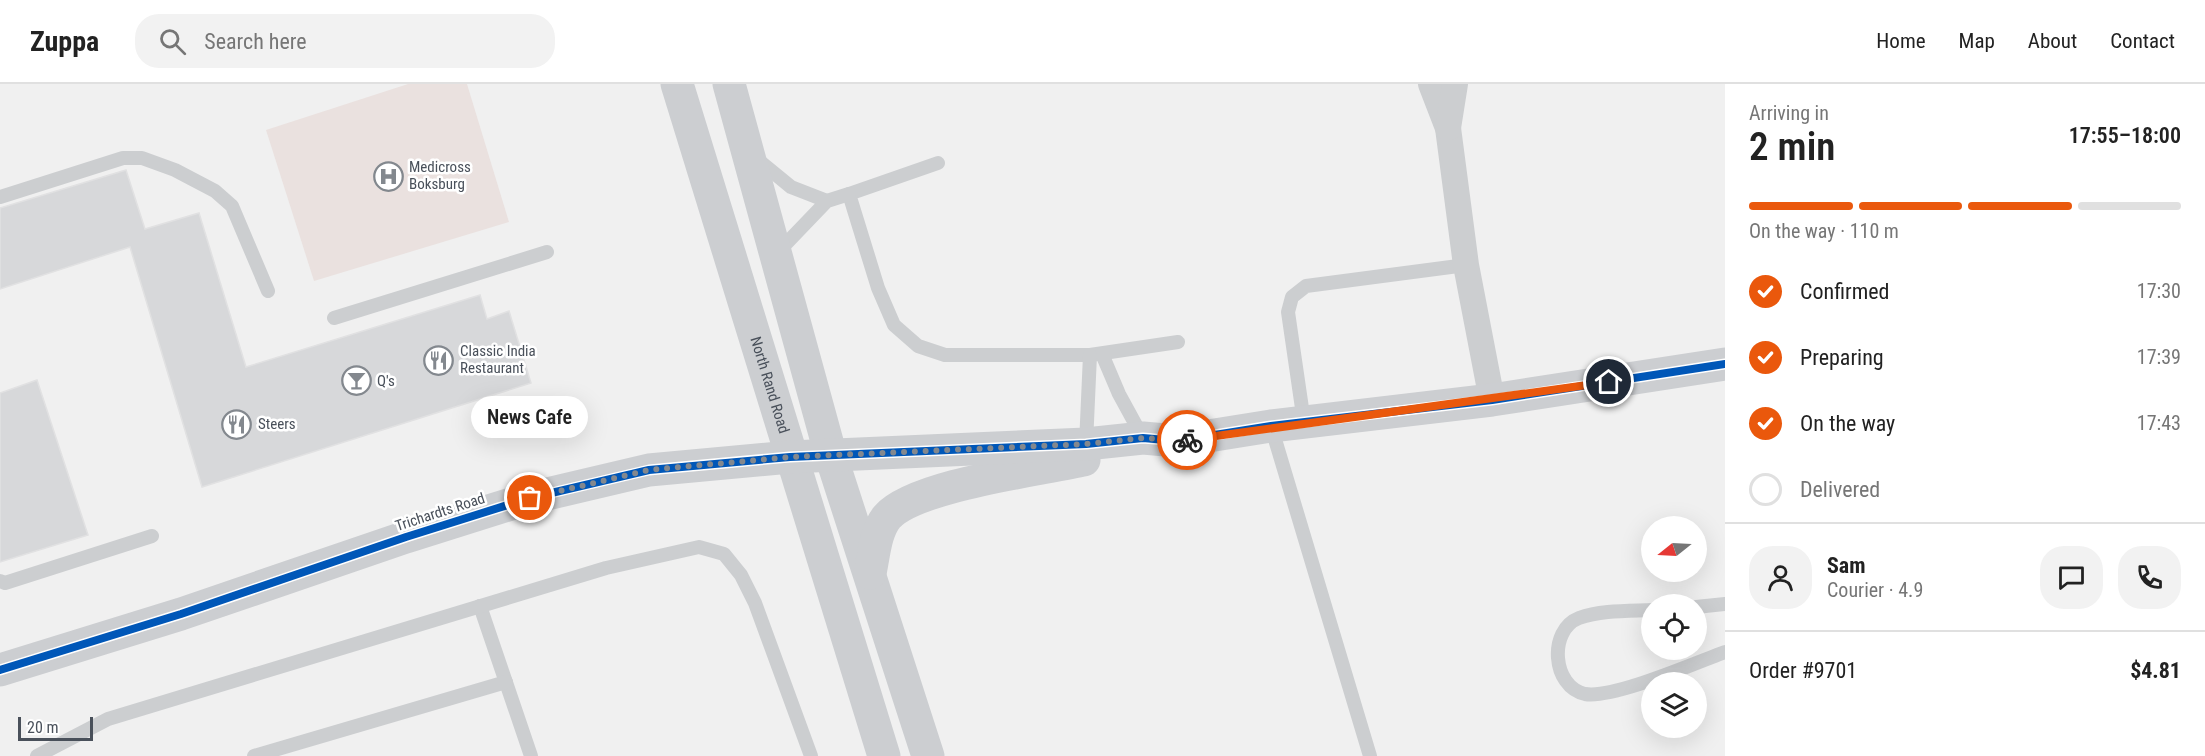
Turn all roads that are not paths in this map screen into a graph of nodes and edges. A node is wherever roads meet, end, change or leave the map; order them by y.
1 (677, 84) edge
2 (729, 84) edge
3 (1431, 84) edge
4 (1455, 84) edge
5 (1448, 128) junction
6 (746, 148) junction
7 (938, 163) dead end
8 (849, 194) junction
9 (0, 197) edge
10 (827, 201) junction
11 (547, 252) dead end
12 (776, 255) junction
13 (1466, 265) junction
14 (268, 291) dead end
15 (334, 318) dead end
16 (1178, 342) dead end
17 (1096, 354) junction
18 (1725, 364) edge
19 (1492, 400) junction
20 (1304, 422) junction
21 (1271, 426) junction
22 (1143, 438) junction
23 (1177, 441) junction
24 (1086, 444) junction
25 (831, 456) junction
26 (790, 457) junction
27 (152, 536) dead end
28 (870, 577) junction
29 (0, 581) edge
30 (1725, 604) edge
31 (1707, 605) edge
32 (480, 606) junction
33 (1641, 611) edge
34 (1725, 652) edge
35 (1707, 658) edge
36 (1702, 660) edge
37 (0, 670) edge
38 (506, 682) junction
39 (37, 756) edge
40 (254, 756) edge
41 (531, 756) edge
42 (811, 756) edge
43 (884, 756) edge
44 (928, 756) edge
45 (1370, 756) edge

1 - 26 street, North Rand Road
2 - 6 street
3 - 5 street
4 - 5 street
5 - 13 street
6 - 10 lane
6 - 12 street
7 - 8 lane
8 - 10 lane
8 - 17 lane
9 - 14 lane
10 - 12 lane
11 - 15 lane
12 - 25 street
13 - 19 street
13 - 20 lane
16 - 17 lane
17 - 22 lane
17 - 24 lane
18 - 19 street, Trichardts Road
19 - 20 street, Trichardts Road
20 - 21 street, Trichardts Road
21 - 23 street, Trichardts Road
21 - 45 lane
22 - 23 street, Trichardts Road
22 - 24 street, Trichardts Road
23 - 28 street
24 - 25 street, Trichardts Road
25 - 26 street, Trichardts Road
25 - 28 street
26 - 37 street, Trichardts Road
26 - 43 street, North Rand Road
27 - 29 lane
28 - 44 street
30 - 31 lane
32 - 38 lane
32 - 39 lane
32 - 42 lane
33 - 36 lane
34 - 35 lane
38 - 40 lane
38 - 41 lane

